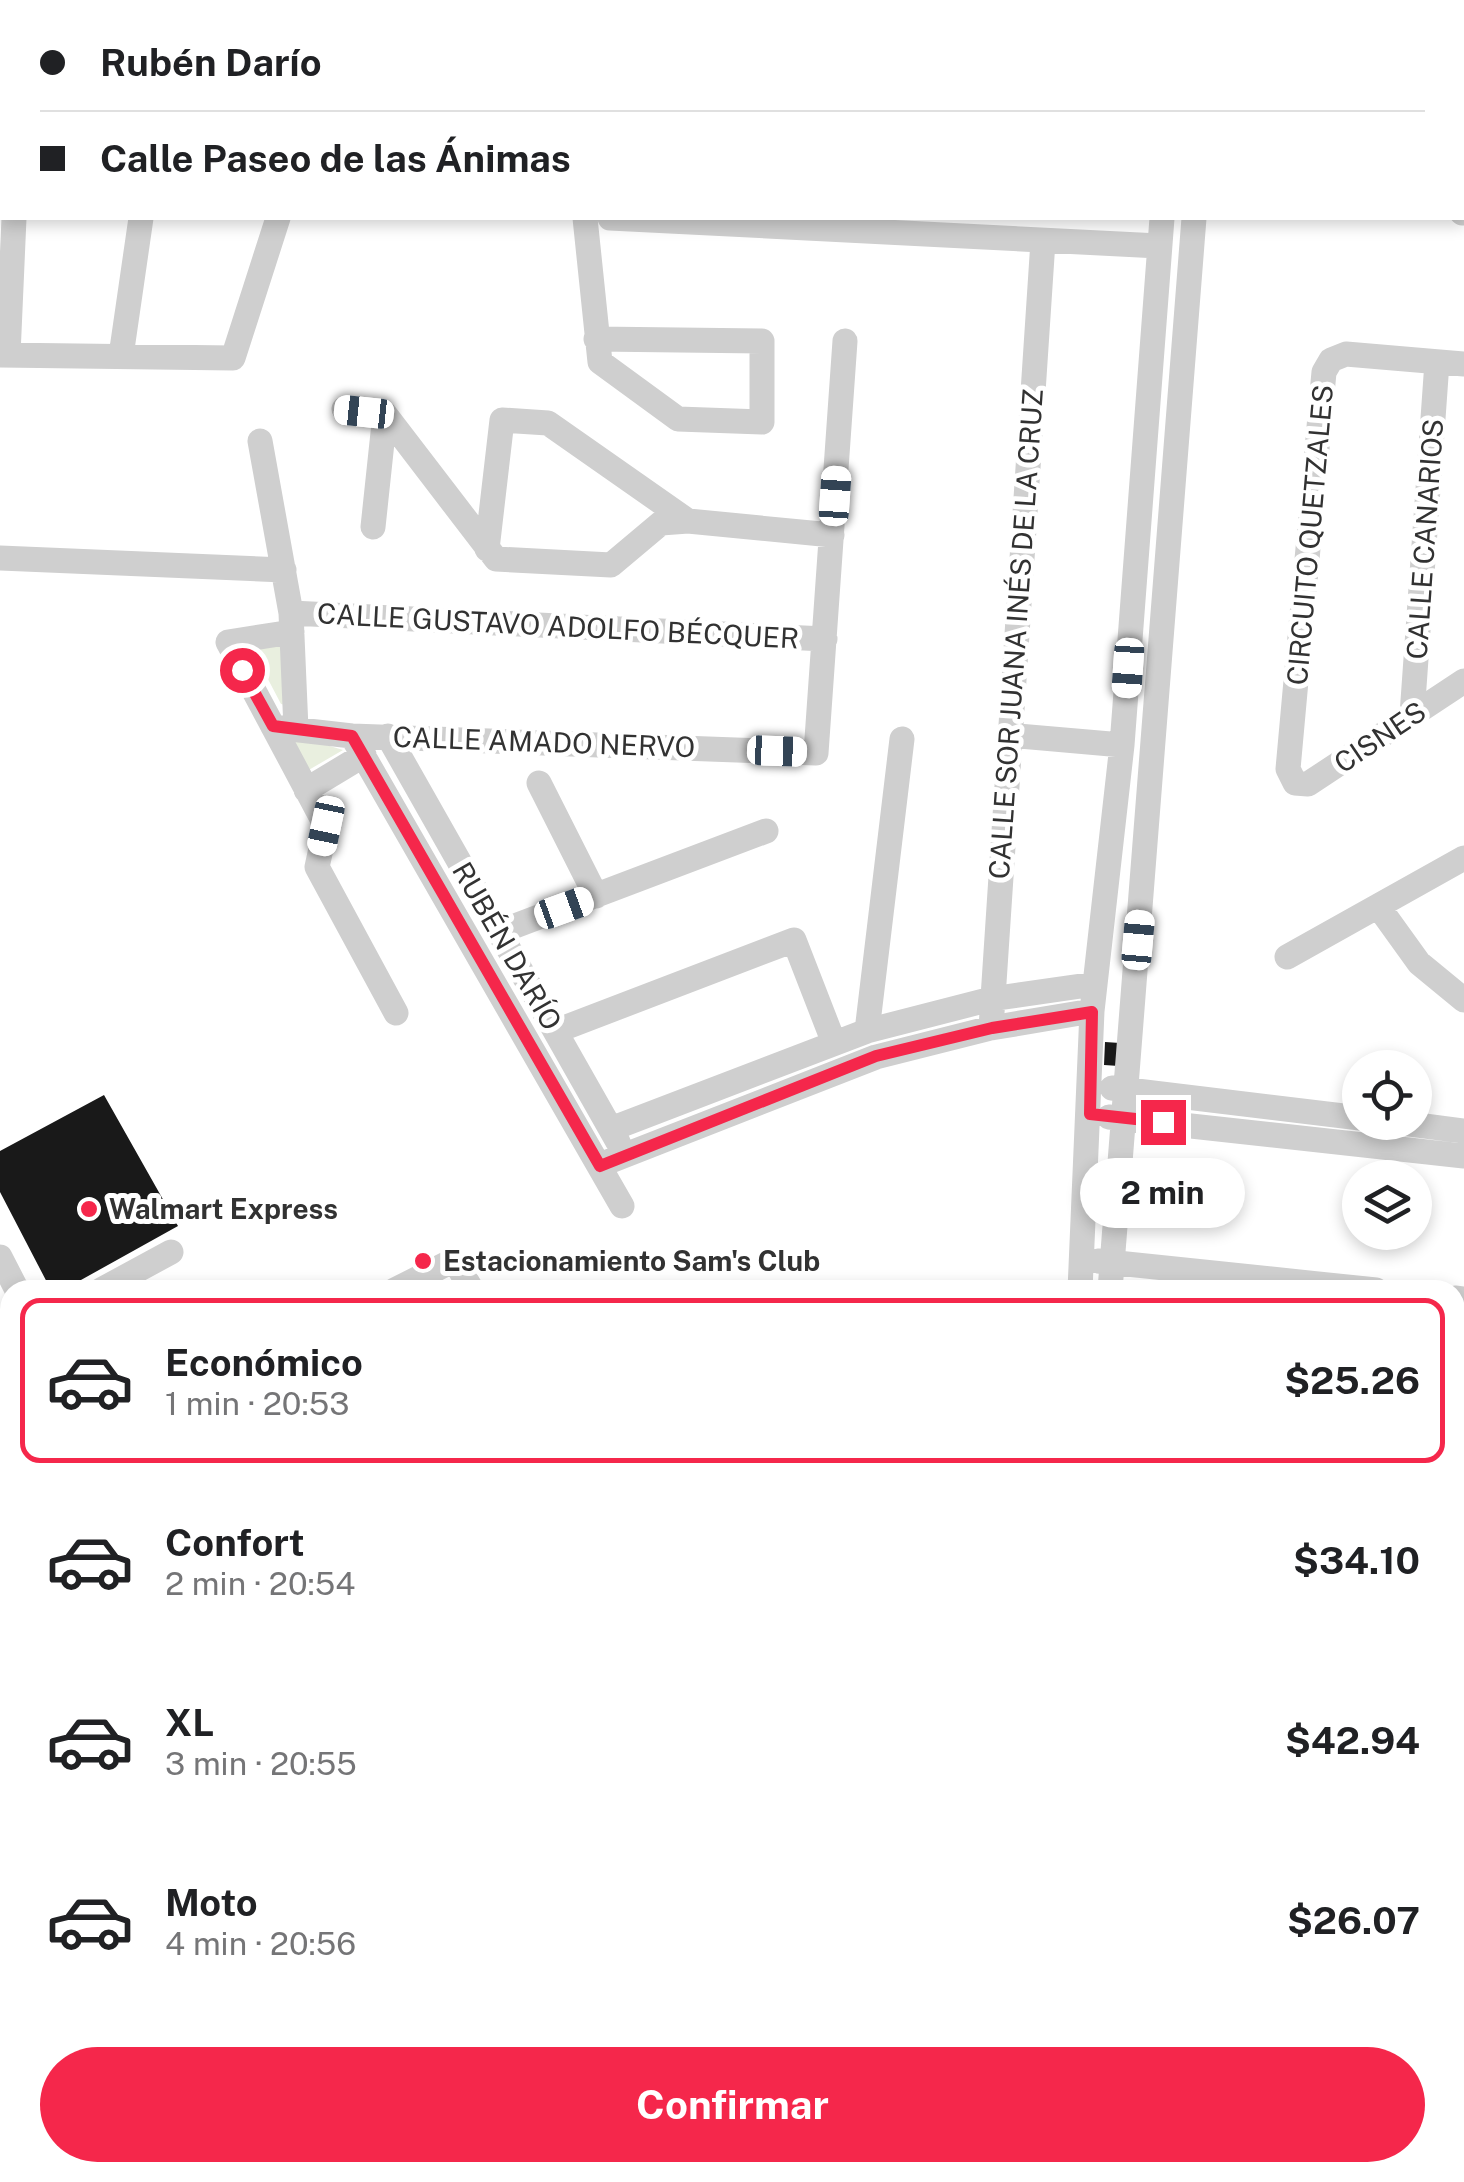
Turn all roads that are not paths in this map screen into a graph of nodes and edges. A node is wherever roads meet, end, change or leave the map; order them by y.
1 (14, 220) edge
2 (141, 220) edge
3 (277, 220) edge
4 (585, 220) edge
5 (648, 220) edge
6 (1162, 220) edge
7 (1194, 220) edge
8 (1043, 241) junction
9 (1159, 246) junction
10 (596, 339) junction
11 (845, 341) dead end
12 (4, 355) edge
13 (121, 356) junction
14 (1438, 362) junction
15 (1464, 364) edge
16 (344, 409) dead end
17 (385, 414) junction
18 (260, 441) dead end
19 (688, 521) junction
20 (373, 527) dead end
21 (832, 535) junction
22 (486, 549) junction
23 (0, 558) edge
24 (284, 570) junction
25 (292, 622) junction
26 (825, 639) junction
27 (1464, 681) edge
28 (1412, 715) junction
29 (284, 728) junction
30 (1008, 735) junction
31 (388, 736) junction
32 (902, 739) dead end
33 (1122, 745) junction
34 (358, 746) junction
35 (539, 784) dead end
36 (1295, 784) joint
37 (1118, 787) junction
38 (306, 790) junction
39 (1149, 790) junction
40 (766, 831) dead end
41 (1464, 858) edge
42 (596, 896) junction
43 (1378, 906) junction
44 (499, 932) junction
45 (1287, 957) dead end
46 (1095, 984) junction
47 (991, 999) junction
48 (1464, 1000) edge
49 (1092, 1012) junction
50 (396, 1013) dead end
51 (992, 1028) junction
52 (556, 1031) junction
53 (867, 1031) junction
54 (834, 1043) junction
55 (1091, 1087) junction
56 (1126, 1089) junction
57 (1090, 1114) junction
58 (1342, 1116) edge
59 (1125, 1118) junction
60 (1432, 1127) edge
61 (611, 1128) junction
62 (1464, 1131) edge
63 (626, 1155) junction
64 (1464, 1156) edge
65 (600, 1166) junction
66 (622, 1206) dead end
67 (171, 1252) dead end
68 (0, 1257) edge
69 (1081, 1259) junction
70 (1112, 1263) junction
71 (12, 1280) edge
72 (119, 1280) edge
73 (415, 1280) edge
74 (466, 1280) edge
75 (1080, 1280) edge
76 (1111, 1280) edge
77 (1278, 1280) edge

1 - 12 street
2 - 13 street
3 - 13 street
4 - 10 street
5 - 8 street
6 - 9 street
7 - 39 street
8 - 9 street
8 - 30 street, CALLE SOR JUANA INÉS DE LA CRUZ
9 - 33 street
10 - 10 street
11 - 21 street
12 - 13 street
14 - 15 street, CIRCUITO QUETZALES
14 - 28 street, CALLE CANARIOS
14 - 36 street, CIRCUITO QUETZALES
16 - 17 street
17 - 20 street
17 - 22 street
18 - 24 street
19 - 21 street
19 - 22 street
19 - 22 street
21 - 26 street
23 - 24 street
24 - 25 street
25 - 26 street, CALLE GUSTAVO ADOLFO BÉCQUER
25 - 29 street
25 - 29 street
26 - 31 street, CALLE AMADO NERVO
27 - 28 street, CISNES
28 - 36 street, CISNES
29 - 34 street, CALLE AMADO NERVO
29 - 38 street
30 - 33 street
30 - 47 street, CALLE SOR JUANA INÉS DE LA CRUZ
31 - 34 street, CALLE AMADO NERVO
31 - 44 street, RUBÉN DARÍO
32 - 53 street
33 - 37 street
34 - 38 street
34 - 65 street, RUBÉN DARÍO
35 - 42 street
37 - 39 street
37 - 46 street
38 - 50 street
39 - 56 street
40 - 42 street
41 - 43 street
42 - 44 street
43 - 45 street
43 - 48 street
44 - 52 street, RUBÉN DARÍO
46 - 47 street
46 - 49 street
47 - 51 street, CALLE SOR JUANA INÉS DE LA CRUZ
47 - 53 street
49 - 51 street
49 - 55 street
51 - 63 street
52 - 54 street
52 - 61 street, RUBÉN DARÍO
53 - 54 street
54 - 61 street
55 - 56 street
55 - 57 street
56 - 58 street
56 - 59 street
57 - 59 street
57 - 69 street
59 - 64 street
59 - 70 street
60 - 62 street
61 - 63 street, RUBÉN DARÍO
63 - 65 street
65 - 66 street, RUBÉN DARÍO
67 - 72 street
68 - 71 street
69 - 70 street
69 - 75 street
70 - 76 street
70 - 77 street
73 - 74 street

